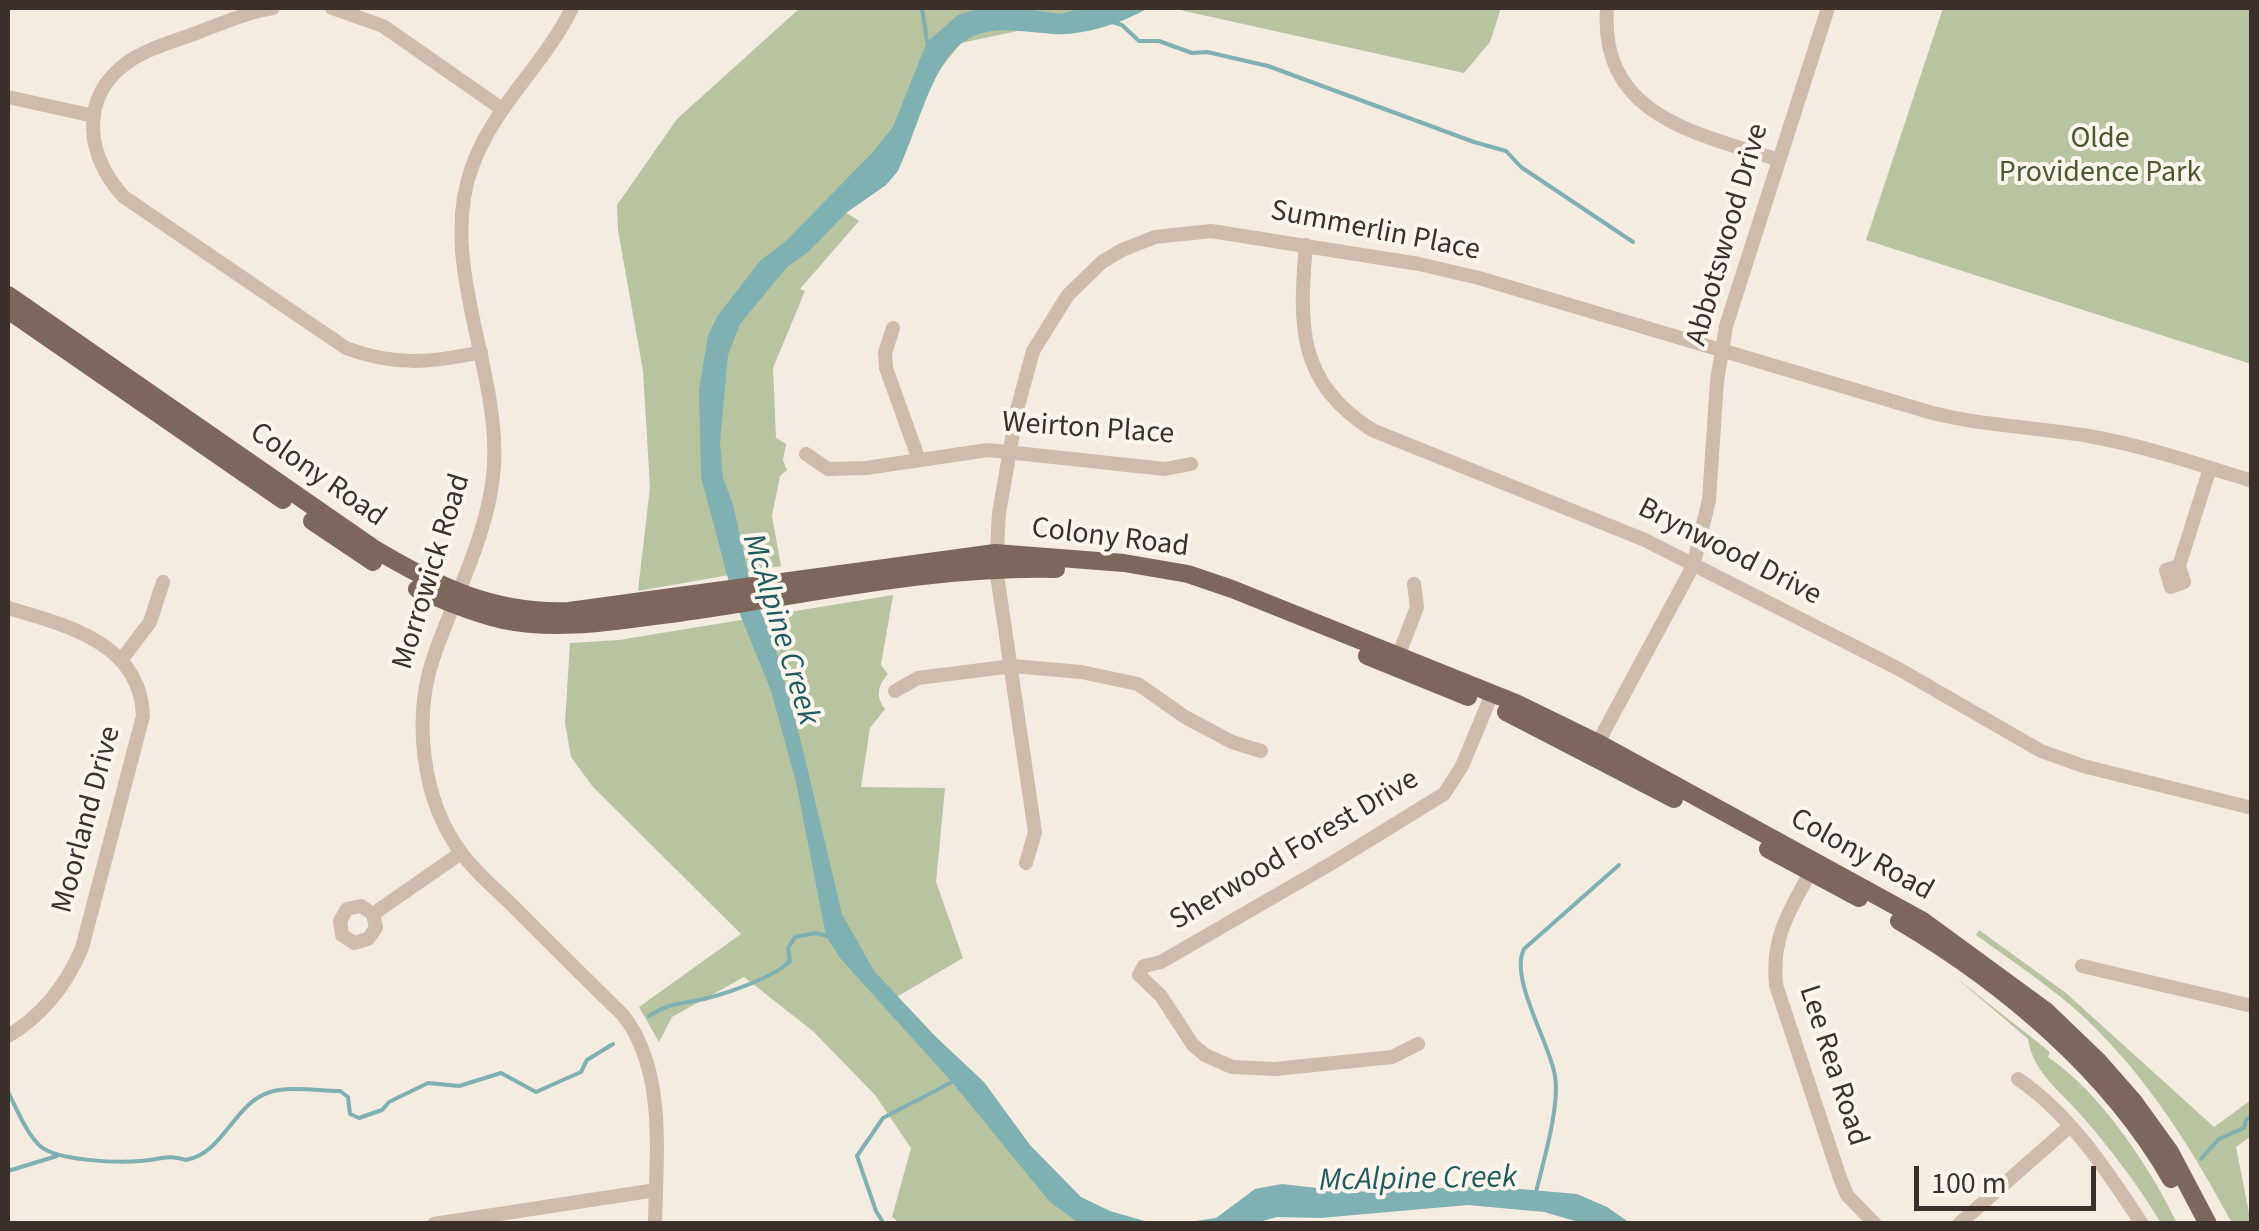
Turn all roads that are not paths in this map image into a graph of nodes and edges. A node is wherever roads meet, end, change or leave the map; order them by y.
1 (273, 8) edge
2 (332, 8) edge
3 (572, 8) edge
4 (1608, 8) edge
5 (1828, 8) edge
6 (8, 97) edge
7 (502, 109) junction
8 (94, 116) junction
9 (1779, 160) junction
10 (1306, 246) junction
11 (8, 295) edge
12 (8, 310) edge
13 (893, 328) dead end
14 (1721, 350) junction
15 (480, 352) junction
16 (806, 454) dead end
17 (1010, 454) junction
18 (919, 460) junction
19 (1191, 464) dead end
20 (2210, 468) junction
21 (2252, 481) edge
22 (996, 560) junction
23 (1693, 566) junction
24 (2179, 566) dead end
25 (162, 582) dead end
26 (1414, 584) dead end
27 (455, 599) junction
28 (8, 608) edge
29 (122, 659) junction
30 (1396, 661) junction
31 (1013, 666) junction
32 (895, 691) dead end
33 (1490, 700) junction
34 (1595, 750) junction
35 (1260, 751) dead end
36 (2252, 808) edge
37 (461, 853) junction
38 (1026, 863) dead end
39 (1813, 866) junction
40 (373, 914) dead end
41 (2082, 966) dead end
42 (2014, 995) junction
43 (2252, 1006) edge
44 (8, 1036) edge
45 (1418, 1044) dead end
46 (2018, 1079) dead end
47 (2070, 1126) junction
48 (656, 1190) junction
49 (434, 1224) edge
50 (656, 1224) edge
51 (1876, 1224) edge
52 (1958, 1224) edge
53 (2142, 1224) edge
54 (2195, 1224) edge
55 (2208, 1224) edge

1 - 8 street
2 - 7 street
3 - 7 street, Morrowick Road
4 - 9 street
5 - 9 street, Abbotswood Drive
6 - 8 street
7 - 15 street, Morrowick Road
8 - 15 street
9 - 14 street, Abbotswood Drive
10 - 14 street, Summerlin Place
10 - 17 street, Summerlin Place
10 - 23 street, Brynwood Drive
11 - 27 main road, Colony Road
12 - 27 main road, Colony Road
13 - 18 street
14 - 20 street, Summerlin Place
14 - 23 street, Abbotswood Drive
15 - 27 street, Morrowick Road
16 - 18 street, Weirton Place
17 - 18 street, Weirton Place
17 - 19 street, Weirton Place
17 - 22 street, Summerlin Place
20 - 21 street, Summerlin Place
20 - 24 street
22 - 27 main road, Colony Road
22 - 30 main road, Colony Road
22 - 31 street, Summerlin Place
23 - 34 street, Abbotswood Drive
23 - 36 street, Brynwood Drive
25 - 29 street
26 - 30 street
27 - 37 street, Morrowick Road
28 - 29 street
29 - 44 street, Moorland Drive
30 - 33 main road, Colony Road
31 - 32 street
31 - 35 street
31 - 38 street, Summerlin Place
33 - 34 main road, Colony Road
33 - 45 street, Sherwood Forest Drive
34 - 39 main road, Colony Road
37 - 40 street
37 - 48 street, Morrowick Road
39 - 42 main road, Colony Road
39 - 51 street, Lee Rea Road
41 - 43 street
42 - 54 main road, Colony Road
42 - 55 main road, Colony Road
46 - 47 street
47 - 52 street
47 - 53 street
48 - 49 street
48 - 50 street, Morrowick Road

